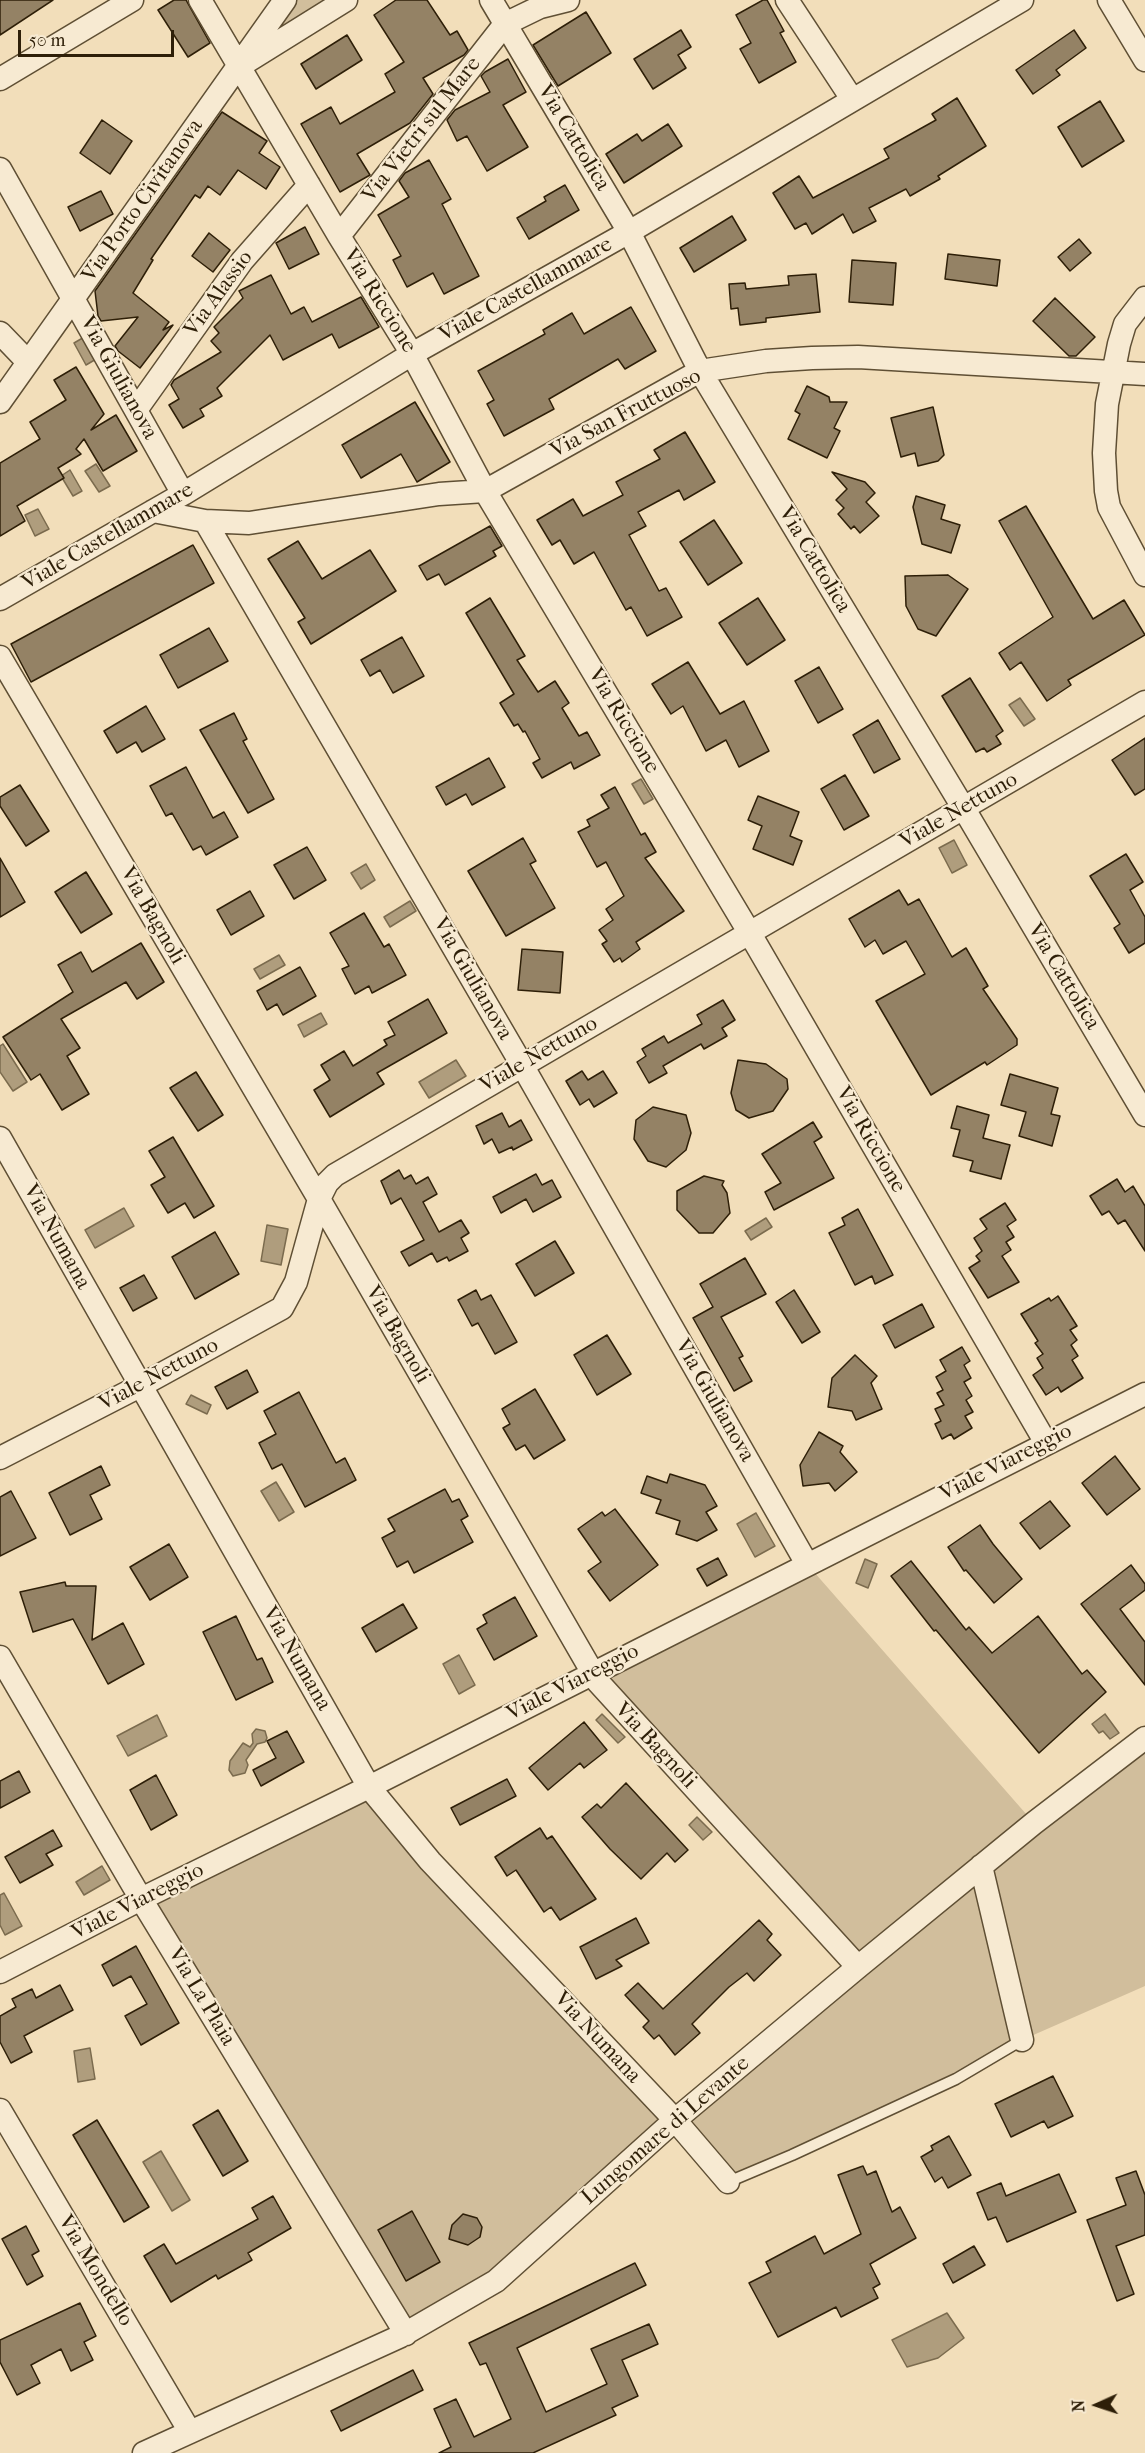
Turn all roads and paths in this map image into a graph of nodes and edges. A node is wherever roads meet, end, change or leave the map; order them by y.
1 (132, 0) edge
2 (200, 0) edge
3 (285, 0) edge
4 (346, 0) edge
5 (491, 0) edge
6 (568, 0) edge
7 (787, 0) edge
8 (1022, 0) edge
9 (1109, 0) edge
10 (505, 24) junction
11 (1145, 60) edge
12 (238, 67) junction
13 (0, 79) edge
14 (852, 99) junction
15 (0, 169) edge
16 (309, 185) junction
17 (629, 232) junction
18 (339, 237) junction
19 (74, 298) junction
20 (1145, 298) edge
21 (0, 333) edge
22 (412, 354) junction
23 (28, 362) junction
24 (700, 371) junction
25 (1112, 371) junction
26 (1145, 374) edge
27 (0, 402) edge
28 (136, 410) junction
29 (485, 491) junction
30 (183, 494) junction
31 (153, 511) junction
32 (205, 521) junction
33 (1145, 575) edge
34 (0, 599) edge
35 (0, 657) edge
36 (1145, 702) edge
37 (964, 809) junction
38 (749, 932) junction
39 (522, 1065) junction
40 (1145, 1115) edge
41 (0, 1138) edge
42 (319, 1199) junction
43 (140, 1386) junction
44 (1145, 1394) edge
45 (1046, 1443) junction
46 (0, 1458) edge
47 (807, 1564) junction
48 (0, 1657) edge
49 (592, 1673) junction
50 (1145, 1738) edge
51 (369, 1787) junction
52 (981, 1866) junction
53 (141, 1899) junction
54 (858, 1967) junction
55 (0, 1972) edge
56 (1022, 2040) joint
57 (0, 2110) edge
58 (675, 2120) junction
59 (728, 2182) joint
60 (406, 2334) junction
61 (190, 2432) junction
62 (144, 2453) edge

1 - 13 street
2 - 12 street, Via Riccione
3 - 12 street, Via Porto Civitanova
4 - 12 street
5 - 10 street, Via Cattolica
6 - 10 street
7 - 14 street
8 - 14 street, Viale Castellammare
9 - 11 street
10 - 17 street, Via Cattolica
10 - 18 street, Via Vietri sul Mare
12 - 16 street, Via Riccione
12 - 19 street, Via Porto Civitanova
14 - 17 street, Viale Castellammare
15 - 19 street, Via Giulianova
16 - 18 street, Via Riccione
16 - 28 street, Via Alassio
17 - 22 street, Viale Castellammare
17 - 24 street, Via Cattolica
18 - 22 street, Via Riccione
19 - 23 street, Via Porto Civitanova
19 - 28 street, Via Giulianova
20 - 25 street
21 - 23 street
22 - 29 street, Via Riccione
22 - 30 street, Viale Castellammare
23 - 27 street, Via Porto Civitanova
24 - 25 street, Via San Fruttuoso
24 - 29 street, Via San Fruttuoso
24 - 37 street, Via Cattolica
25 - 26 street, Via San Fruttuoso
25 - 33 street
28 - 30 street, Via Giulianova
29 - 32 street, Via San Fruttuoso
29 - 38 street, Via Riccione
30 - 31 street, Viale Castellammare
31 - 32 street, Via San Fruttuoso
31 - 34 street, Viale Castellammare
32 - 39 street, Via Giulianova
35 - 42 street, Via Bagnoli
36 - 37 street, Viale Nettuno
37 - 38 street, Viale Nettuno
37 - 40 street, Via Cattolica
38 - 39 street, Viale Nettuno
38 - 45 street, Via Riccione
39 - 42 street, Viale Nettuno
39 - 47 street, Via Giulianova
41 - 43 street, Via Numana
42 - 43 street, Viale Nettuno
42 - 49 street, Via Bagnoli
43 - 46 street, Viale Nettuno
43 - 51 street, Via Numana
44 - 45 street, Viale Viareggio
45 - 47 street, Viale Viareggio
47 - 49 street, Viale Viareggio
48 - 53 street, Via La Plaia
49 - 51 street, Viale Viareggio
49 - 54 street, Via Bagnoli
50 - 52 street, Lungomare di Levante
51 - 53 street, Viale Viareggio
51 - 58 street, Via Numana
52 - 54 street, Lungomare di Levante
52 - 56 street
53 - 55 street, Viale Viareggio
53 - 60 street, Via La Plaia
54 - 58 street, Lungomare di Levante
56 - 59 lane
57 - 61 street, Via Mondello
58 - 59 street, Via Numana
58 - 60 street, Lungomare di Levante
60 - 61 street, Lungomare di Levante
61 - 62 street, Lungomare di Levante

